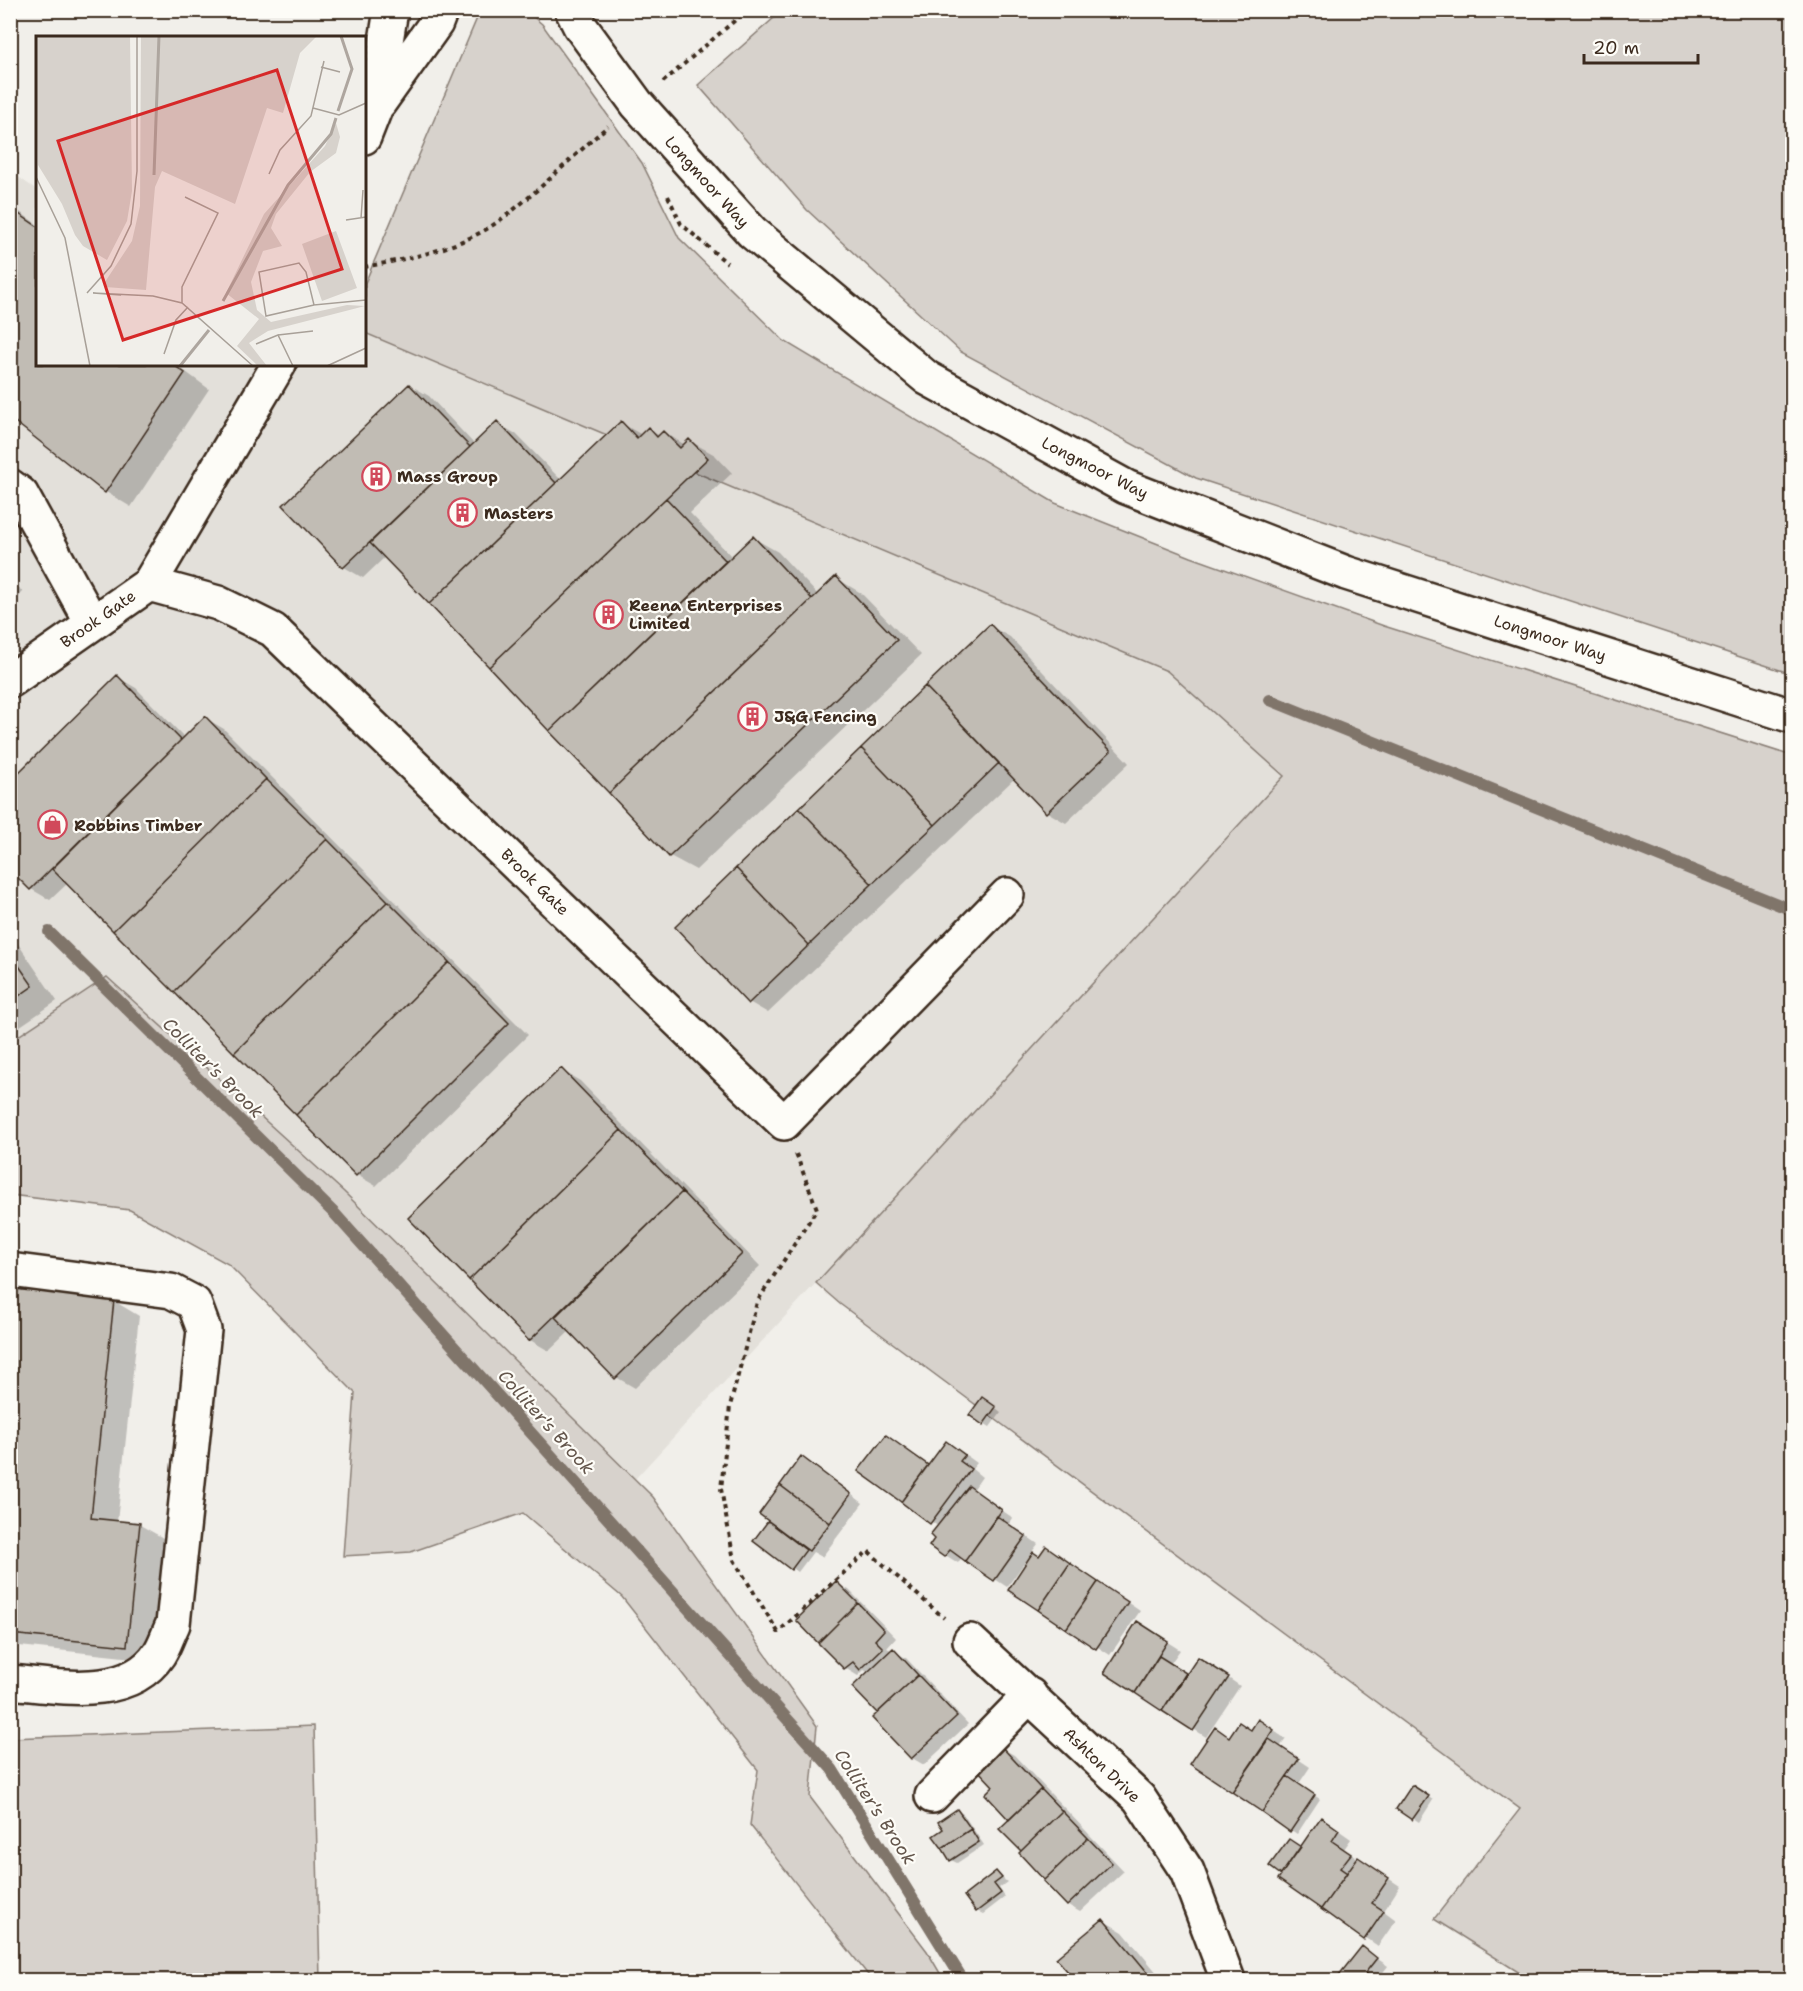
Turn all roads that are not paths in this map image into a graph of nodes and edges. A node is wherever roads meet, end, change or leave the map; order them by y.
1 (391, 10) edge
2 (441, 10) edge
3 (572, 10) edge
4 (370, 123) edge
5 (278, 366) edge
6 (10, 486) edge
7 (149, 584) junction
8 (93, 622) junction
9 (10, 681) edge
10 (1792, 716) edge
11 (1007, 895) dead end
12 (10, 1270) edge
13 (970, 1641) road end
14 (10, 1682) edge
15 (1030, 1695) junction
16 (932, 1796) dead end
17 (1228, 1980) edge

1 - 4 street
2 - 4 street
3 - 10 street, Longmoor Way
5 - 7 street
6 - 8 street
7 - 8 street, Brook Gate
7 - 11 street, Brook Gate
8 - 9 street, Brook Gate
12 - 14 street
13 - 15 street, Ashton Drive
15 - 16 street
15 - 17 street, Ashton Drive

